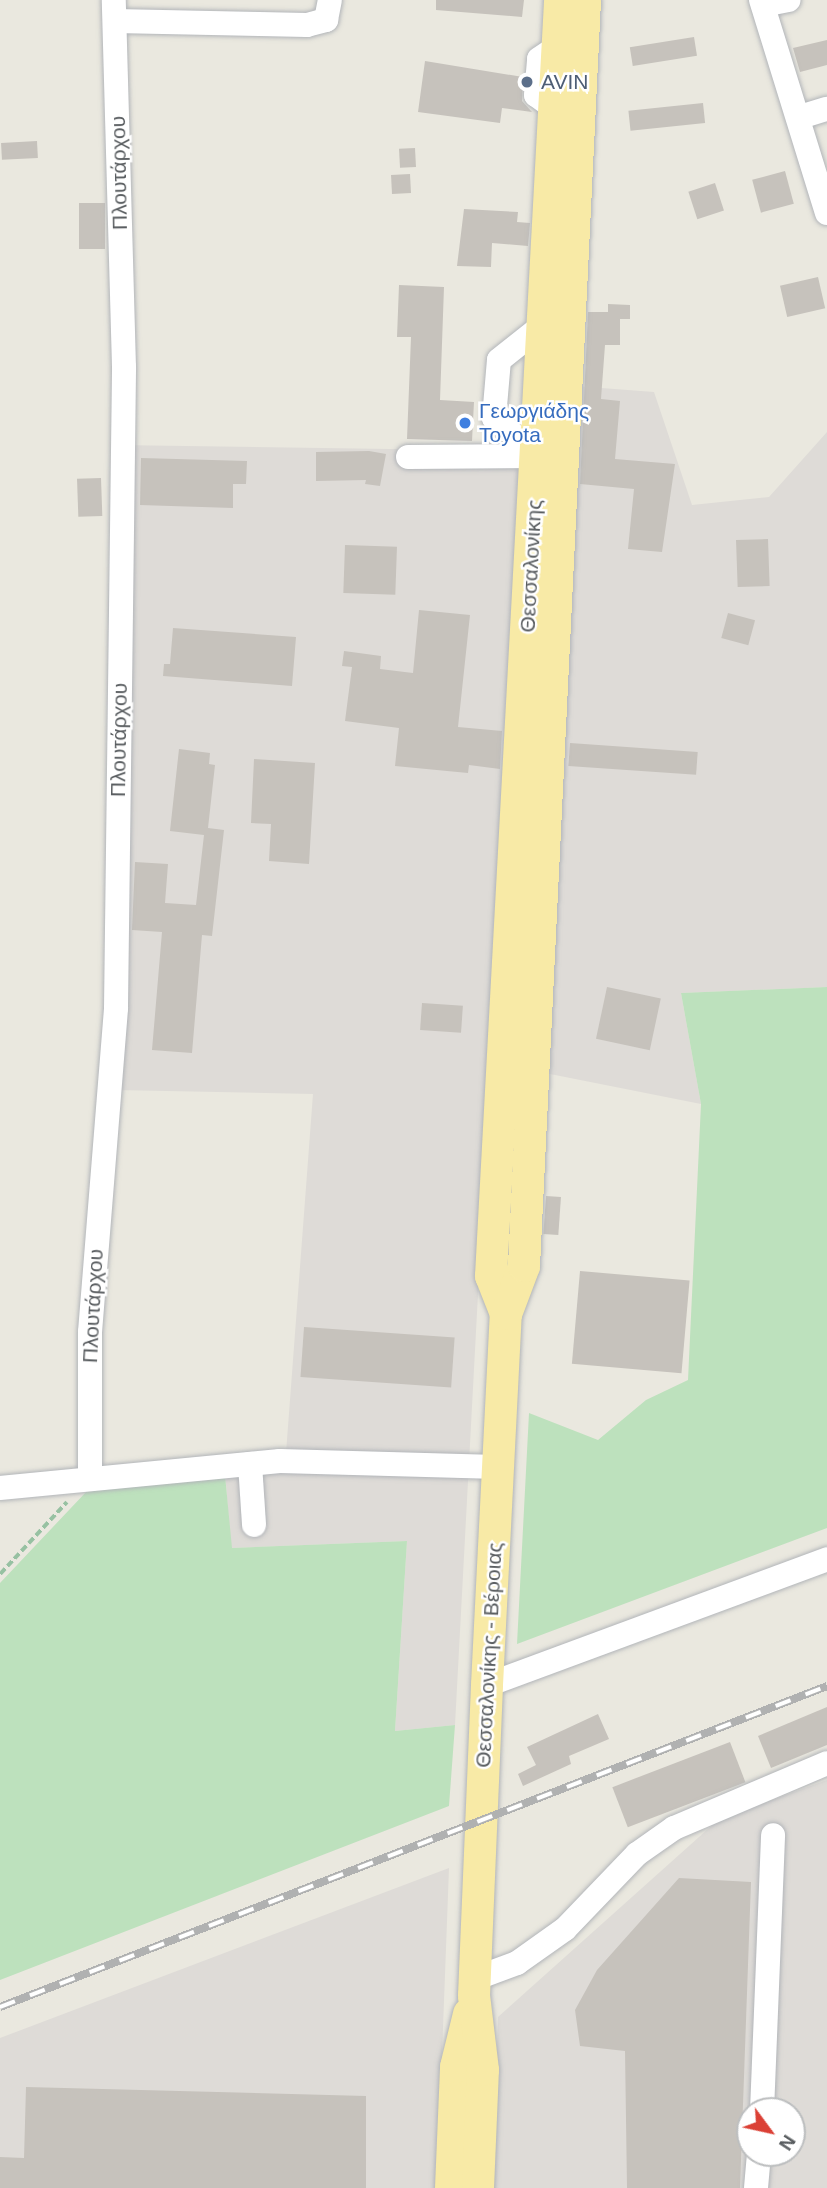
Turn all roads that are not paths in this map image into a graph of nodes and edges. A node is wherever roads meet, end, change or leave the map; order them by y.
1 (330, 0) edge
2 (789, 0) edge
3 (762, 3) edge
4 (115, 10) edge
5 (569, 18) edge
6 (827, 109) edge
7 (800, 117) junction
8 (827, 213) edge
9 (543, 325) junction
10 (538, 456) junction
11 (408, 457) dead end
12 (531, 1128) joint
13 (499, 1132) joint
14 (506, 1314) junction
15 (250, 1464) junction
16 (499, 1467) junction
17 (90, 1479) junction
18 (0, 1488) edge
19 (254, 1525) dead end
20 (827, 1559) edge
21 (487, 1685) junction
22 (827, 1763) edge
23 (774, 1835) dead end
24 (474, 1988) junction
25 (763, 2097) edge
26 (758, 2167) edge
27 (451, 2188) edge
28 (478, 2188) edge
29 (757, 2188) edge

1 - 4 street
2 - 3 street
3 - 7 street
4 - 17 street, Πλουτάρχου
5 - 9 main road, Θεσσαλονίκης
5 - 12 main road, Θεσσαλονίκης
6 - 7 street
7 - 8 street
9 - 10 main road, Θεσσαλονίκης
9 - 10 street
10 - 11 street
10 - 13 main road, Θεσσαλονίκης
12 - 14 main road, Θεσσαλονίκης - Βέροιας
13 - 14 main road, Θεσσαλονίκης - Βέροιας
14 - 16 main road, Θεσσαλονίκης - Βέροιας
15 - 16 street
15 - 17 street
15 - 19 street
16 - 21 main road, Θεσσαλονίκης - Βέροιας
17 - 18 street
20 - 21 street
21 - 24 main road, Θεσσαλονίκης - Βέροιας
22 - 24 street
23 - 25 street
24 - 27 main road, Θεσσαλονίκης - Βέροιας
24 - 28 main road, Θεσσαλονίκης - Βέροιας
26 - 29 street

